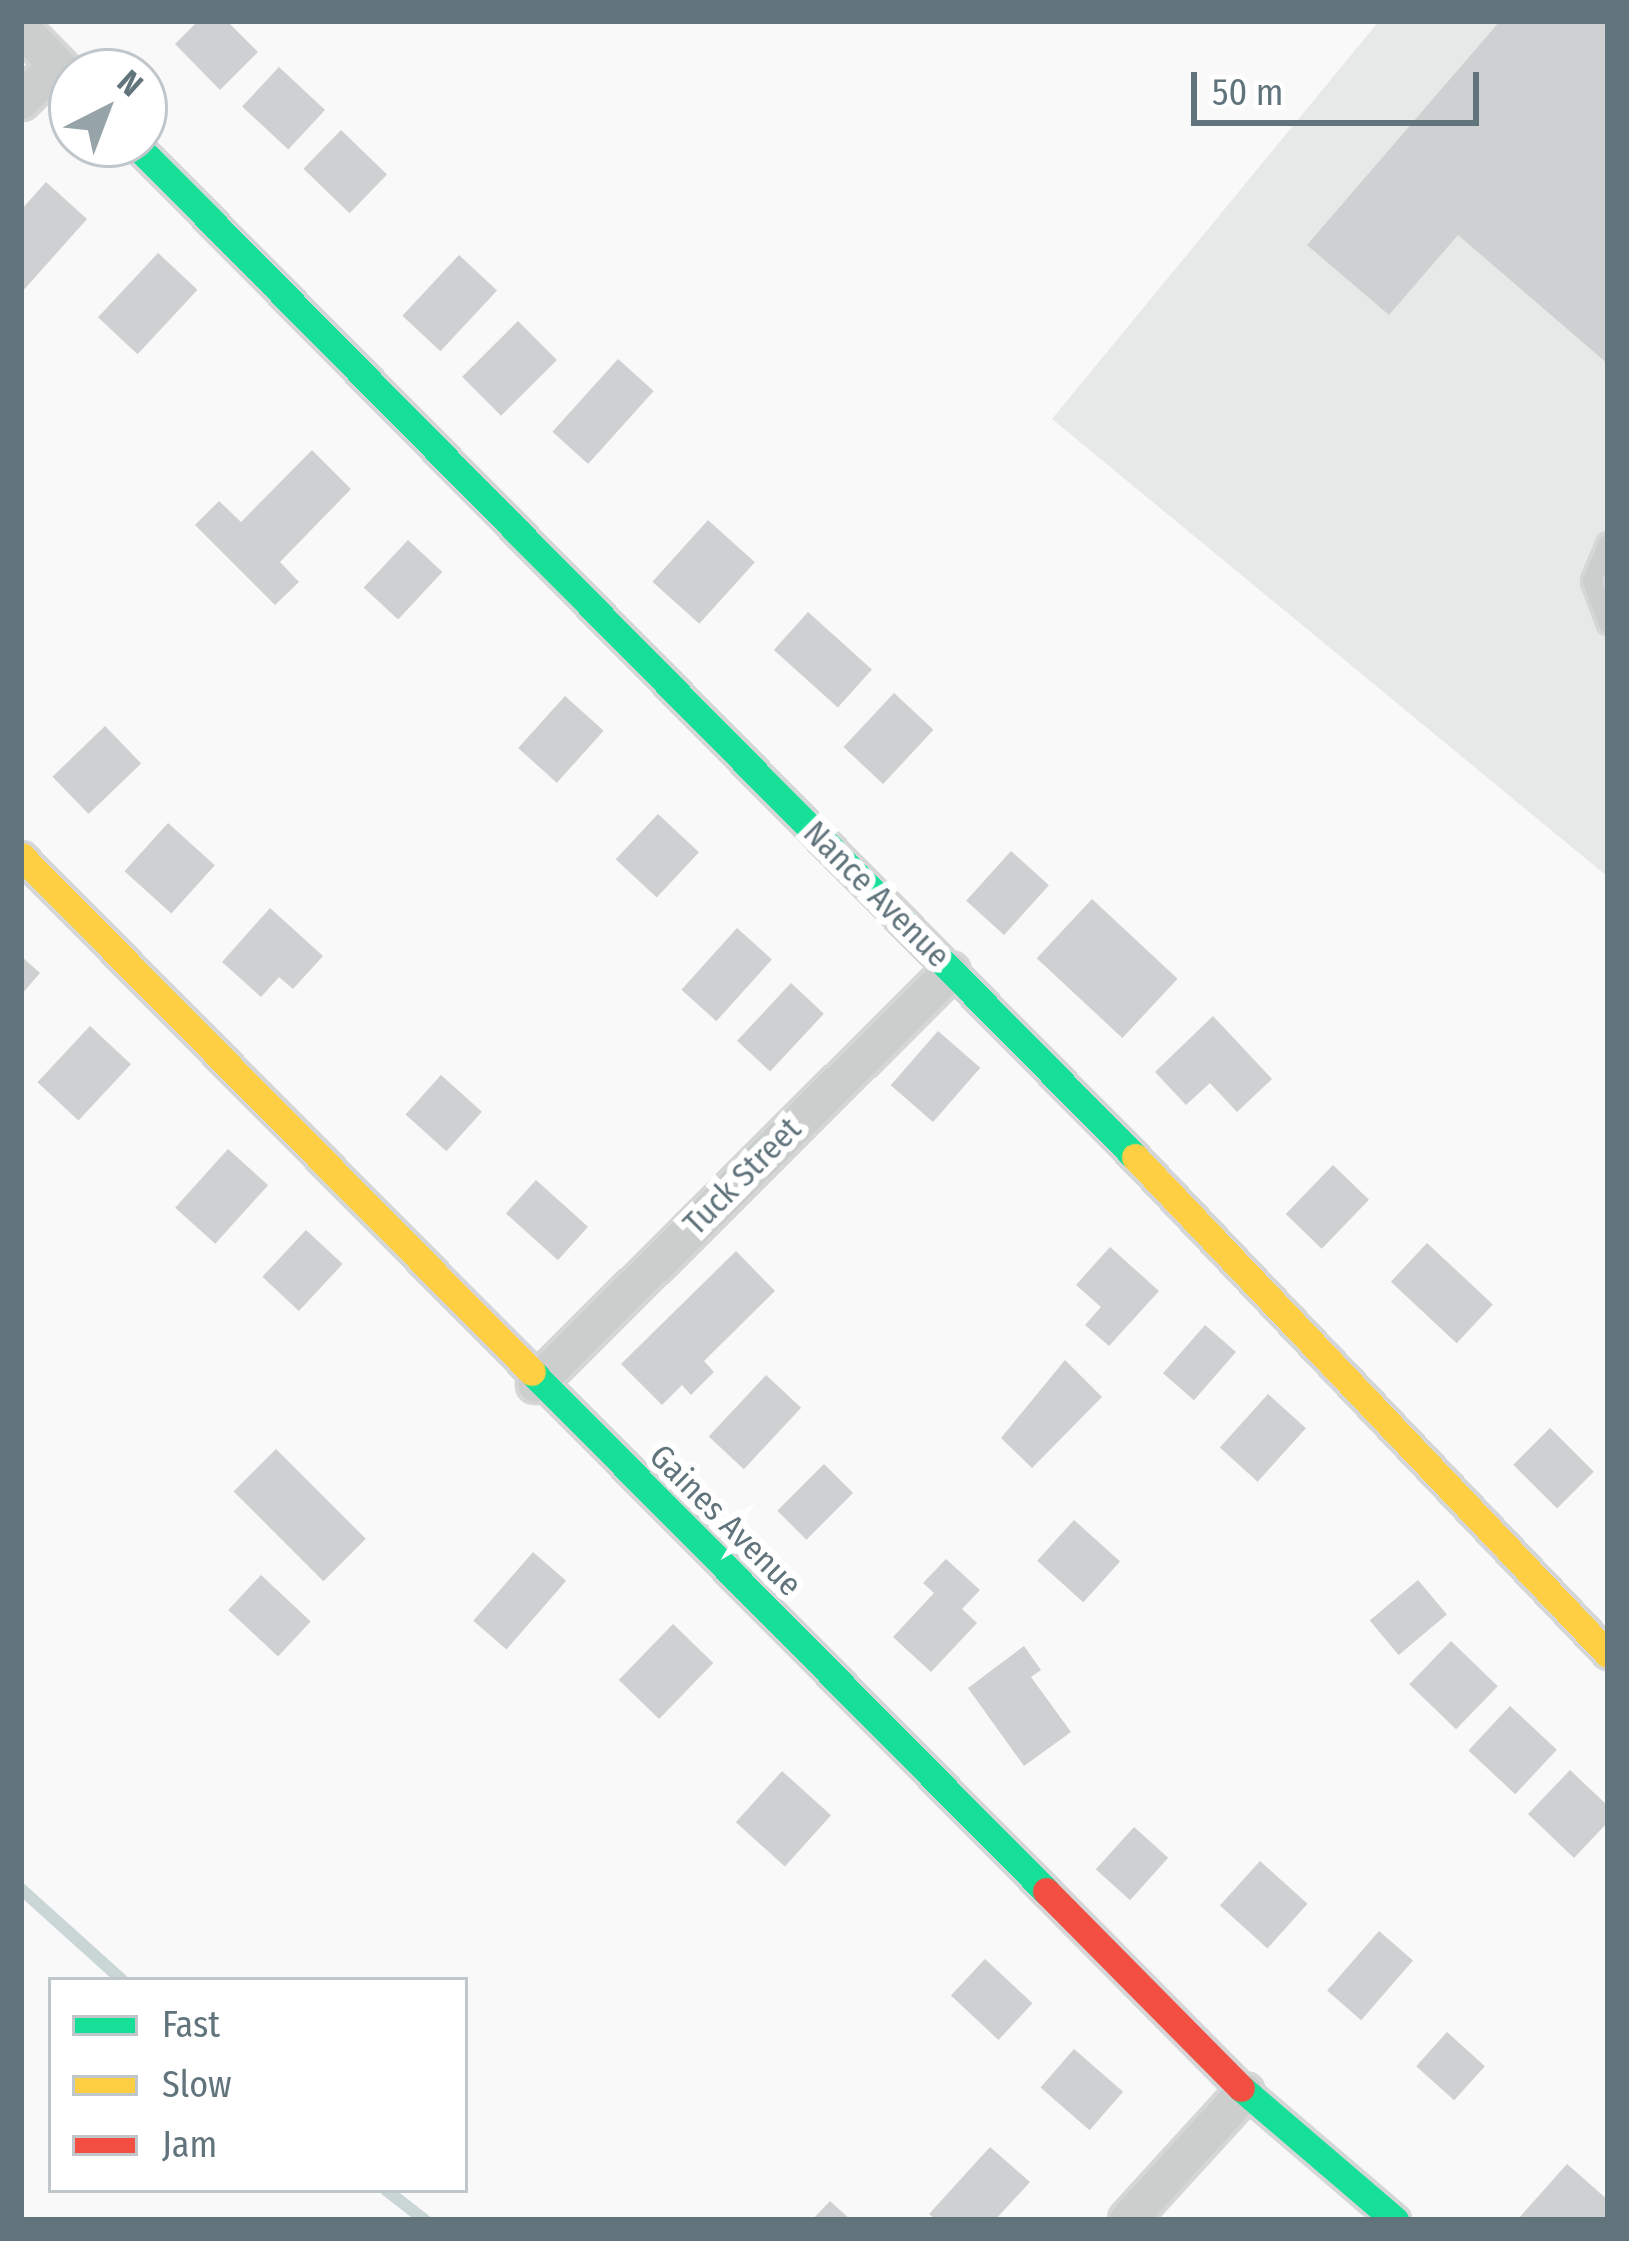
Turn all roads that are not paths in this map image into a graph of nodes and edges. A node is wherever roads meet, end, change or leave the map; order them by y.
1 (21, 28) edge
2 (48, 56) edge
3 (48, 82) edge
4 (21, 100) edge
5 (160, 168) edge
6 (1608, 543) edge
7 (1608, 624) edge
8 (21, 856) edge
9 (950, 970) junction
10 (536, 1384) junction
11 (1608, 1654) edge
12 (1245, 2092) junction
13 (1128, 2220) edge
14 (1395, 2220) edge

1 - 2 street
3 - 4 street
5 - 9 street, Nance Avenue
6 - 7 lane
8 - 10 street, Gaines Avenue
9 - 10 street, Tuck Street
9 - 11 street, Nance Avenue
10 - 12 street, Gaines Avenue
12 - 13 street
12 - 14 street, Gaines Avenue

